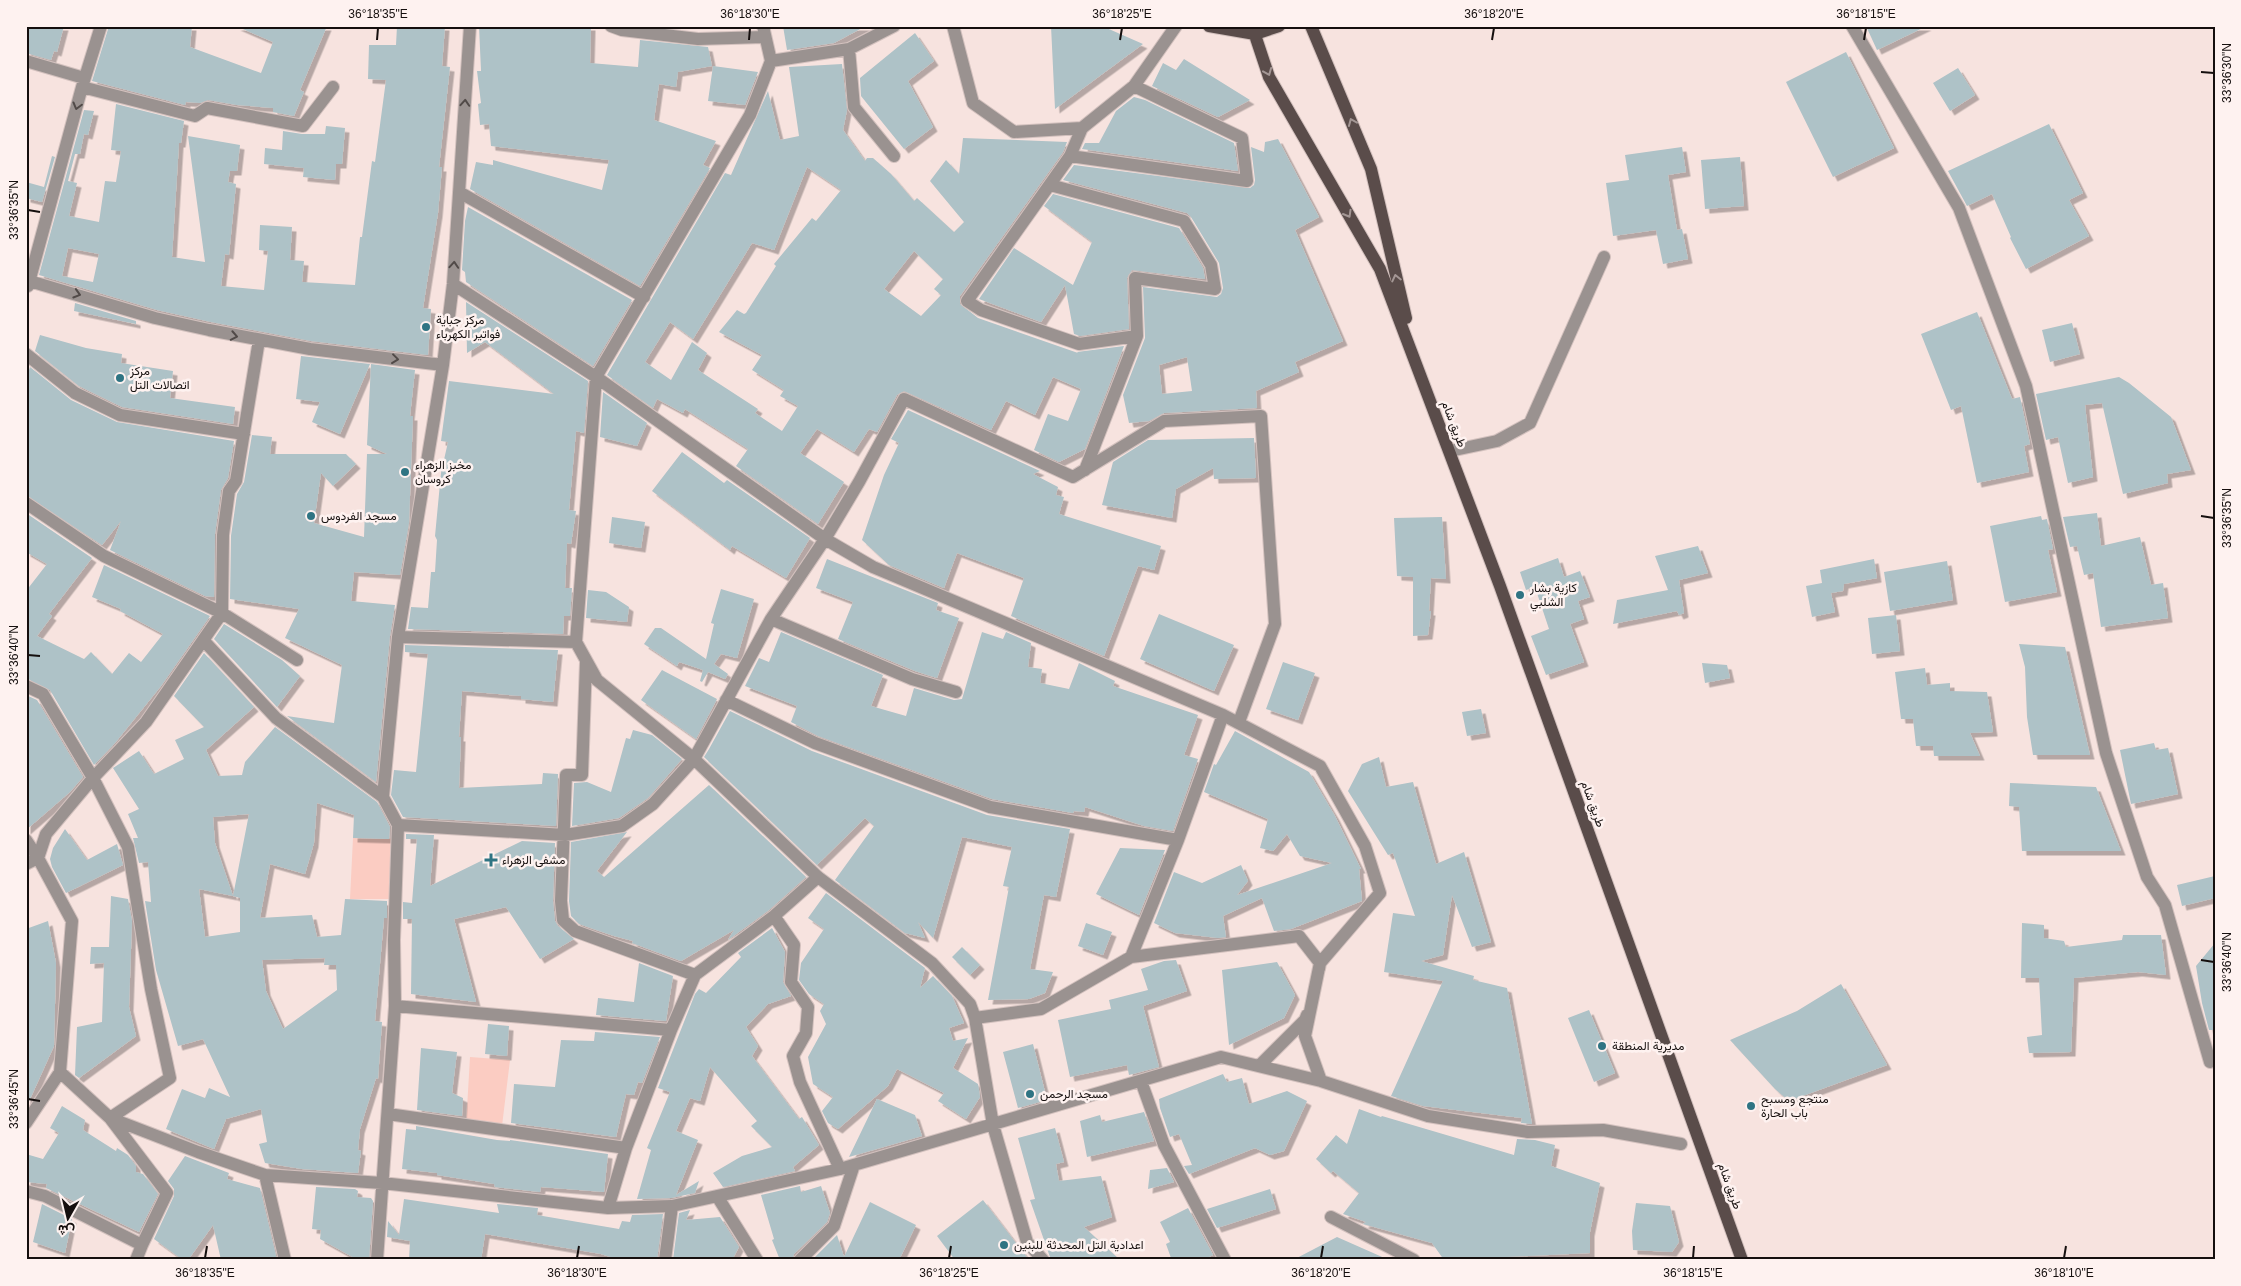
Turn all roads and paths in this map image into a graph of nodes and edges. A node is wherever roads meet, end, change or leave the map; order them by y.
1 (101, 26) edge
2 (470, 26) edge
3 (611, 26) edge
4 (894, 26) edge
5 (953, 26) edge
6 (1176, 26) edge
7 (1209, 26) edge
8 (1279, 26) edge
9 (1311, 26) edge
10 (1852, 26) edge
11 (1253, 30) edge
12 (764, 31) edge
13 (849, 49) junction
14 (26, 60) edge
15 (771, 61) junction
16 (83, 82) junction
17 (1134, 86) junction
18 (333, 87) dead end
19 (1082, 128) junction
20 (894, 156) dead end
21 (1070, 156) junction
22 (1050, 185) junction
23 (459, 192) junction
24 (1604, 257) dead end
25 (28, 283) edge
26 (453, 284) junction
27 (644, 297) junction
28 (1137, 336) junction
29 (259, 340) junction
30 (26, 354) edge
31 (1415, 360) junction
32 (443, 365) junction
33 (596, 377) junction
34 (244, 434) junction
35 (1450, 452) junction
36 (1085, 470) junction
37 (26, 503) edge
38 (825, 539) junction
39 (222, 613) junction
40 (771, 619) junction
41 (398, 637) junction
42 (203, 640) junction
43 (576, 642) junction
44 (297, 660) dead end
45 (586, 661) junction
46 (26, 686) edge
47 (956, 692) dead end
48 (726, 700) junction
49 (1223, 714) junction
50 (1239, 722) junction
51 (694, 759) junction
52 (93, 778) junction
53 (383, 797) junction
54 (398, 825) junction
55 (565, 835) junction
56 (26, 840) edge
57 (1178, 840) junction
58 (38, 858) junction
59 (26, 864) edge
60 (818, 877) junction
61 (774, 916) junction
62 (1131, 957) junction
63 (1320, 963) junction
64 (695, 975) junction
65 (395, 1006) junction
66 (975, 1018) junction
67 (671, 1030) junction
68 (2210, 1062) dead end
69 (1259, 1066) junction
70 (60, 1072) junction
71 (1142, 1081) junction
72 (1321, 1081) junction
73 (388, 1114) junction
74 (110, 1118) junction
75 (26, 1123) edge
76 (993, 1125) junction
77 (1680, 1144) dead end
78 (626, 1148) junction
79 (854, 1165) junction
80 (840, 1169) junction
81 (265, 1175) junction
82 (382, 1183) junction
83 (26, 1191) edge
84 (717, 1196) junction
85 (672, 1206) junction
86 (608, 1208) junction
87 (1331, 1217) dead end
88 (142, 1245) junction
89 (136, 1260) edge
90 (285, 1260) edge
91 (377, 1260) edge
92 (665, 1260) edge
93 (758, 1260) edge
94 (800, 1260) edge
95 (1043, 1260) edge
96 (1225, 1260) edge
97 (1414, 1260) edge
98 (1742, 1260) edge

1 - 16 street
23 -> 2 street
3 - 12 street
4 - 13 street
5 - 19 street
6 - 17 street
7 - 11 main road
8 - 11 main road
31 -> 9 main road
10 - 68 street
11 -> 31 main road
12 - 15 street
13 - 15 street
13 - 20 street
14 - 16 street
15 - 27 street
16 - 18 street
16 -> 25 street
17 - 19 street
17 - 21 street
19 - 21 street
21 - 22 street
22 - 28 street
22 - 28 street
26 -> 23 street
23 - 27 street
24 - 35 street
25 -> 29 street
26 - 32 street
26 - 33 street
27 - 33 street
28 - 36 street
29 -> 32 street
29 - 34 street
30 - 34 street
31 - 35 main road, طريق شام
32 - 41 street
33 - 38 street
33 - 43 street
34 - 39 street
35 - 98 main road, طريق شام
36 - 38 street
36 - 50 street
37 - 39 street
38 - 40 street
38 - 49 street
39 - 42 street
39 - 44 street
40 - 47 street
40 - 48 street
41 - 43 street
41 - 53 street
42 - 52 street
42 - 53 street
43 - 45 street
45 - 51 street
45 - 55 street
46 - 52 street
48 - 51 street
48 - 57 street
49 - 50 street
49 - 57 street
50 - 63 street
51 - 55 street
51 - 60 street
52 - 58 street
52 - 74 street
53 - 54 street
54 - 55 street
54 - 65 street
55 - 64 street
56 - 58 street
57 - 62 street
58 - 59 street
58 - 70 street
60 - 61 street
60 - 66 street
61 - 64 street
61 - 80 street
62 - 63 street
62 - 66 street
63 - 69 street
63 - 72 street
64 - 67 street
65 - 67 street
65 - 73 street
66 - 76 street
67 - 78 street
69 - 71 street
69 - 72 street
70 - 74 street
70 - 75 street
71 - 76 street
71 - 96 street
72 - 77 street
73 - 78 street
73 - 82 street
74 - 81 street
74 - 88 street
76 - 79 street
76 - 95 street
78 - 86 street
79 - 80 street
79 - 94 street
80 - 84 street
81 - 82 street
81 - 90 street
82 - 86 street
82 - 91 street
83 - 88 street
84 - 85 street
84 - 93 street
85 - 86 street
85 - 92 street
87 - 97 street
88 - 89 street

